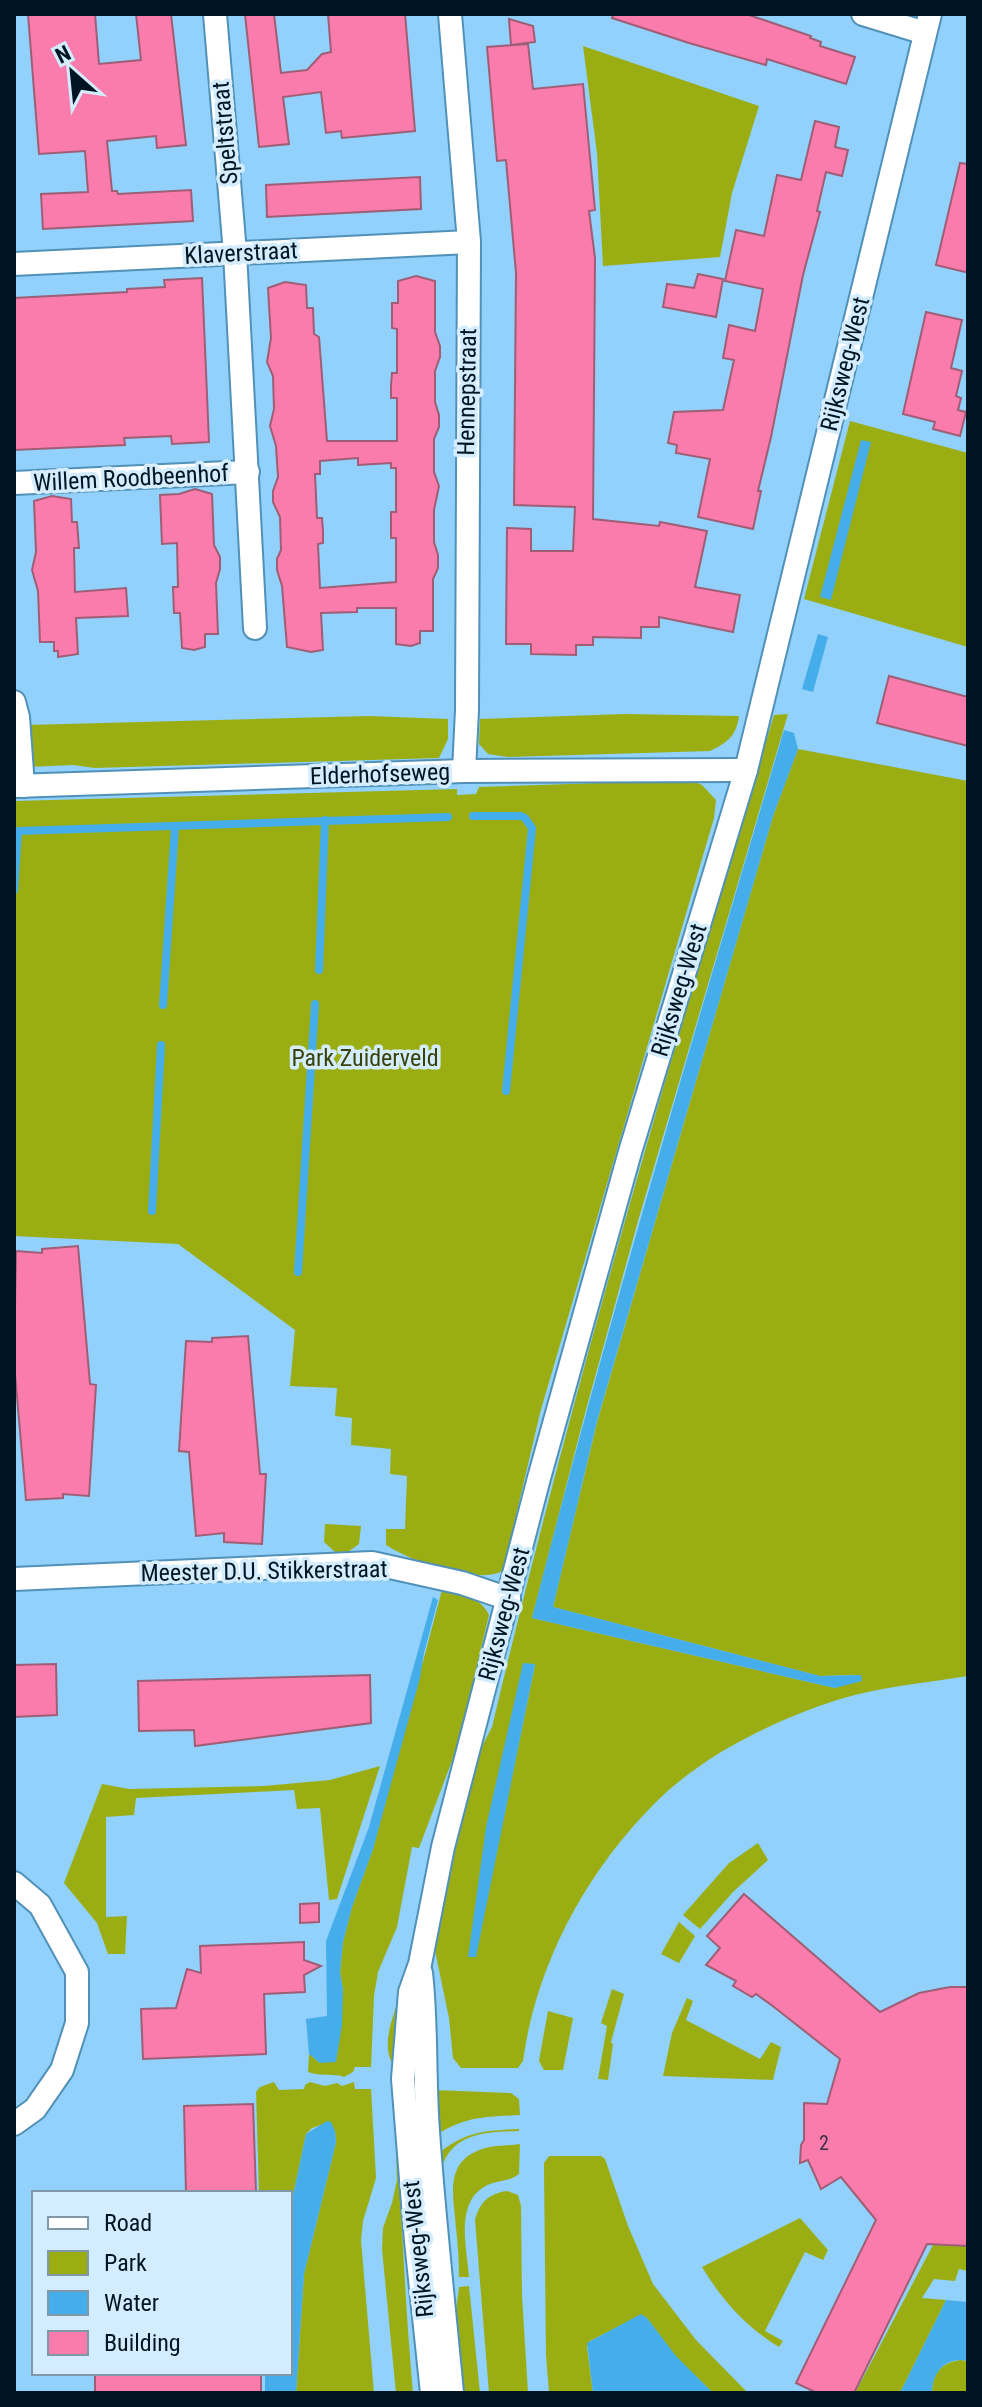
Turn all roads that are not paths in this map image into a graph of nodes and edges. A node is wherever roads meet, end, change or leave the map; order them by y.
1 (215, 14) edge
2 (450, 14) edge
3 (863, 14) edge
4 (927, 24) edge
5 (469, 242) junction
6 (235, 253) junction
7 (14, 264) edge
8 (248, 472) junction
9 (14, 483) edge
10 (255, 628) dead end
11 (14, 702) edge
12 (746, 770) junction
13 (464, 771) junction
14 (18, 786) edge
15 (14, 1579) edge
16 (509, 1599) junction
17 (14, 1883) edge
18 (420, 1964) junction
19 (14, 2124) edge
20 (432, 2393) edge
21 (452, 2393) edge

1 - 6 street, Speltstraat
2 - 5 street, Hennepstraat
3 - 4 street
4 - 12 street, Rijksweg-West
5 - 6 street, Klaverstraat
5 - 13 street, Hennepstraat
6 - 7 street, Klaverstraat
6 - 8 street, Willem Roodbeenhof
8 - 9 street, Willem Roodbeenhof
8 - 10 street, Willem Roodbeenhof
11 - 14 street
12 - 13 street, Elderhofseweg
12 - 16 street, Rijksweg-West
13 - 14 street, Elderhofseweg
15 - 16 street, Meester D.U. Stikkerstraat
16 - 18 street, Rijksweg-West
17 - 19 street
18 - 20 street, Rijksweg-West
18 - 21 street, Rijksweg-West

